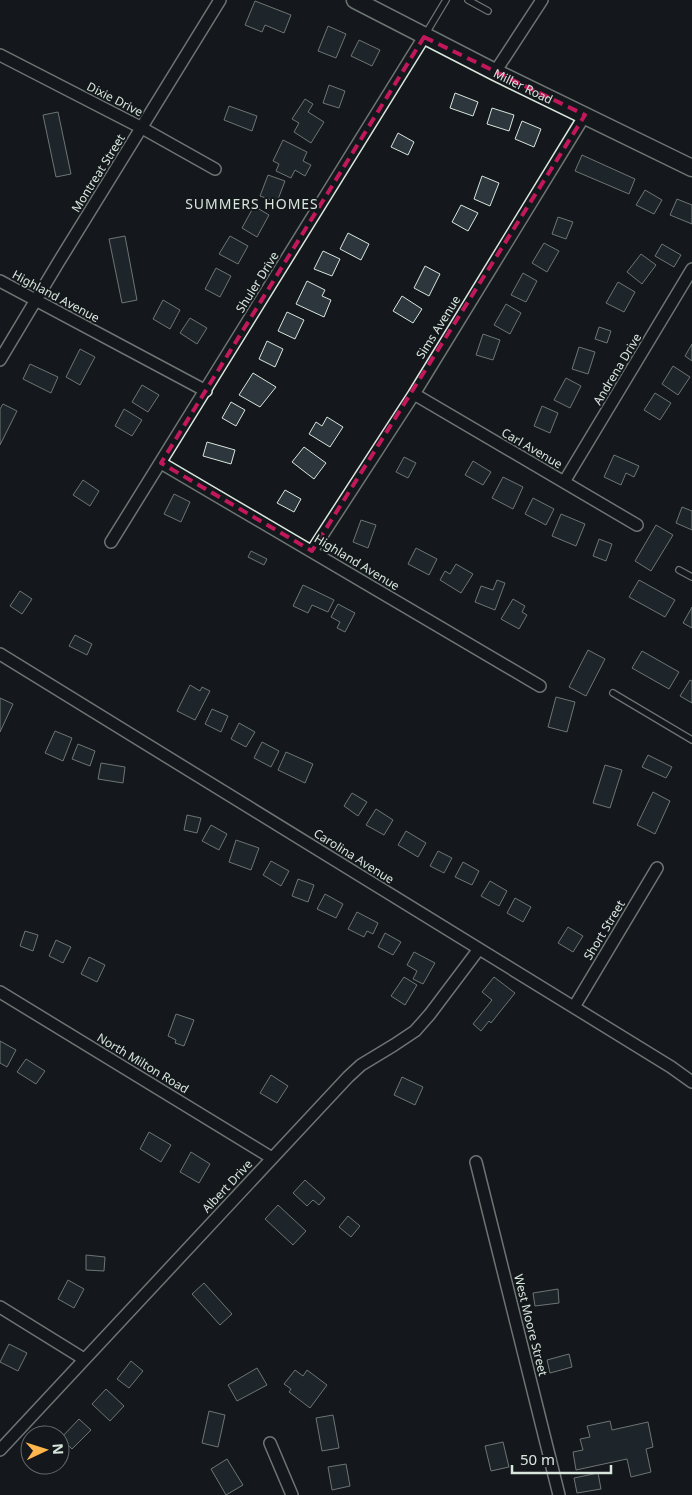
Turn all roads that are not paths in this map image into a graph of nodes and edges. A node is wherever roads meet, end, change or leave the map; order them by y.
1 (220, 0) edge
2 (446, 0) edge
3 (468, 0) edge
4 (542, 0) edge
5 (361, 1) edge
6 (488, 11) dead end
7 (424, 37) junction
8 (0, 55) edge
9 (495, 72) junction
10 (585, 116) junction
11 (142, 128) junction
12 (692, 168) edge
13 (215, 169) dead end
14 (692, 269) edge
15 (0, 281) edge
16 (36, 300) junction
17 (0, 360) edge
18 (206, 391) junction
19 (414, 394) junction
20 (161, 463) junction
21 (564, 482) junction
22 (637, 525) dead end
23 (111, 542) dead end
24 (312, 551) junction
25 (679, 570) dead end
26 (692, 577) edge
27 (0, 654) edge
28 (540, 686) dead end
29 (613, 693) dead end
30 (692, 740) edge
31 (657, 868) dead end
32 (479, 949) junction
33 (0, 992) edge
34 (574, 1007) junction
35 (692, 1082) edge
36 (272, 1158) junction
37 (476, 1162) dead end
38 (0, 1307) edge
39 (84, 1359) junction
40 (270, 1443) dead end
41 (0, 1450) edge
42 (292, 1495) edge
43 (559, 1495) edge

1 - 11 street, Montreat Street
2 - 7 lane
3 - 6 lane
4 - 9 street
5 - 7 main road, Miller Road
7 - 9 main road, Miller Road
7 - 18 street, Shuler Drive
8 - 11 street, Dixie Drive
9 - 10 main road, Miller Road
10 - 12 main road, Miller Road
10 - 19 street, Sims Avenue
11 - 13 street, Dixie Drive
11 - 16 street, Montreat Street
14 - 21 street, Andrena Drive
15 - 16 street, Highland Avenue
16 - 17 street, Montreat Street
16 - 18 street, Highland Avenue
18 - 20 street, Shuler Drive
19 - 21 street, Carl Avenue
19 - 24 street, Sims Avenue
20 - 23 street, Shuler Drive
20 - 24 street, Highland Avenue
21 - 22 street, Carl Avenue
24 - 28 street, Highland Avenue
25 - 26 lane
27 - 32 street, Carolina Avenue
29 - 30 lane
31 - 34 street, Short Street
32 - 34 street, Carolina Avenue
32 - 36 street, Albert Drive
33 - 36 street, North Milton Road
34 - 35 street, Carolina Avenue
36 - 39 street, Albert Drive
37 - 43 street, West Moore Street
38 - 39 street
39 - 41 street, Albert Drive
40 - 42 street

